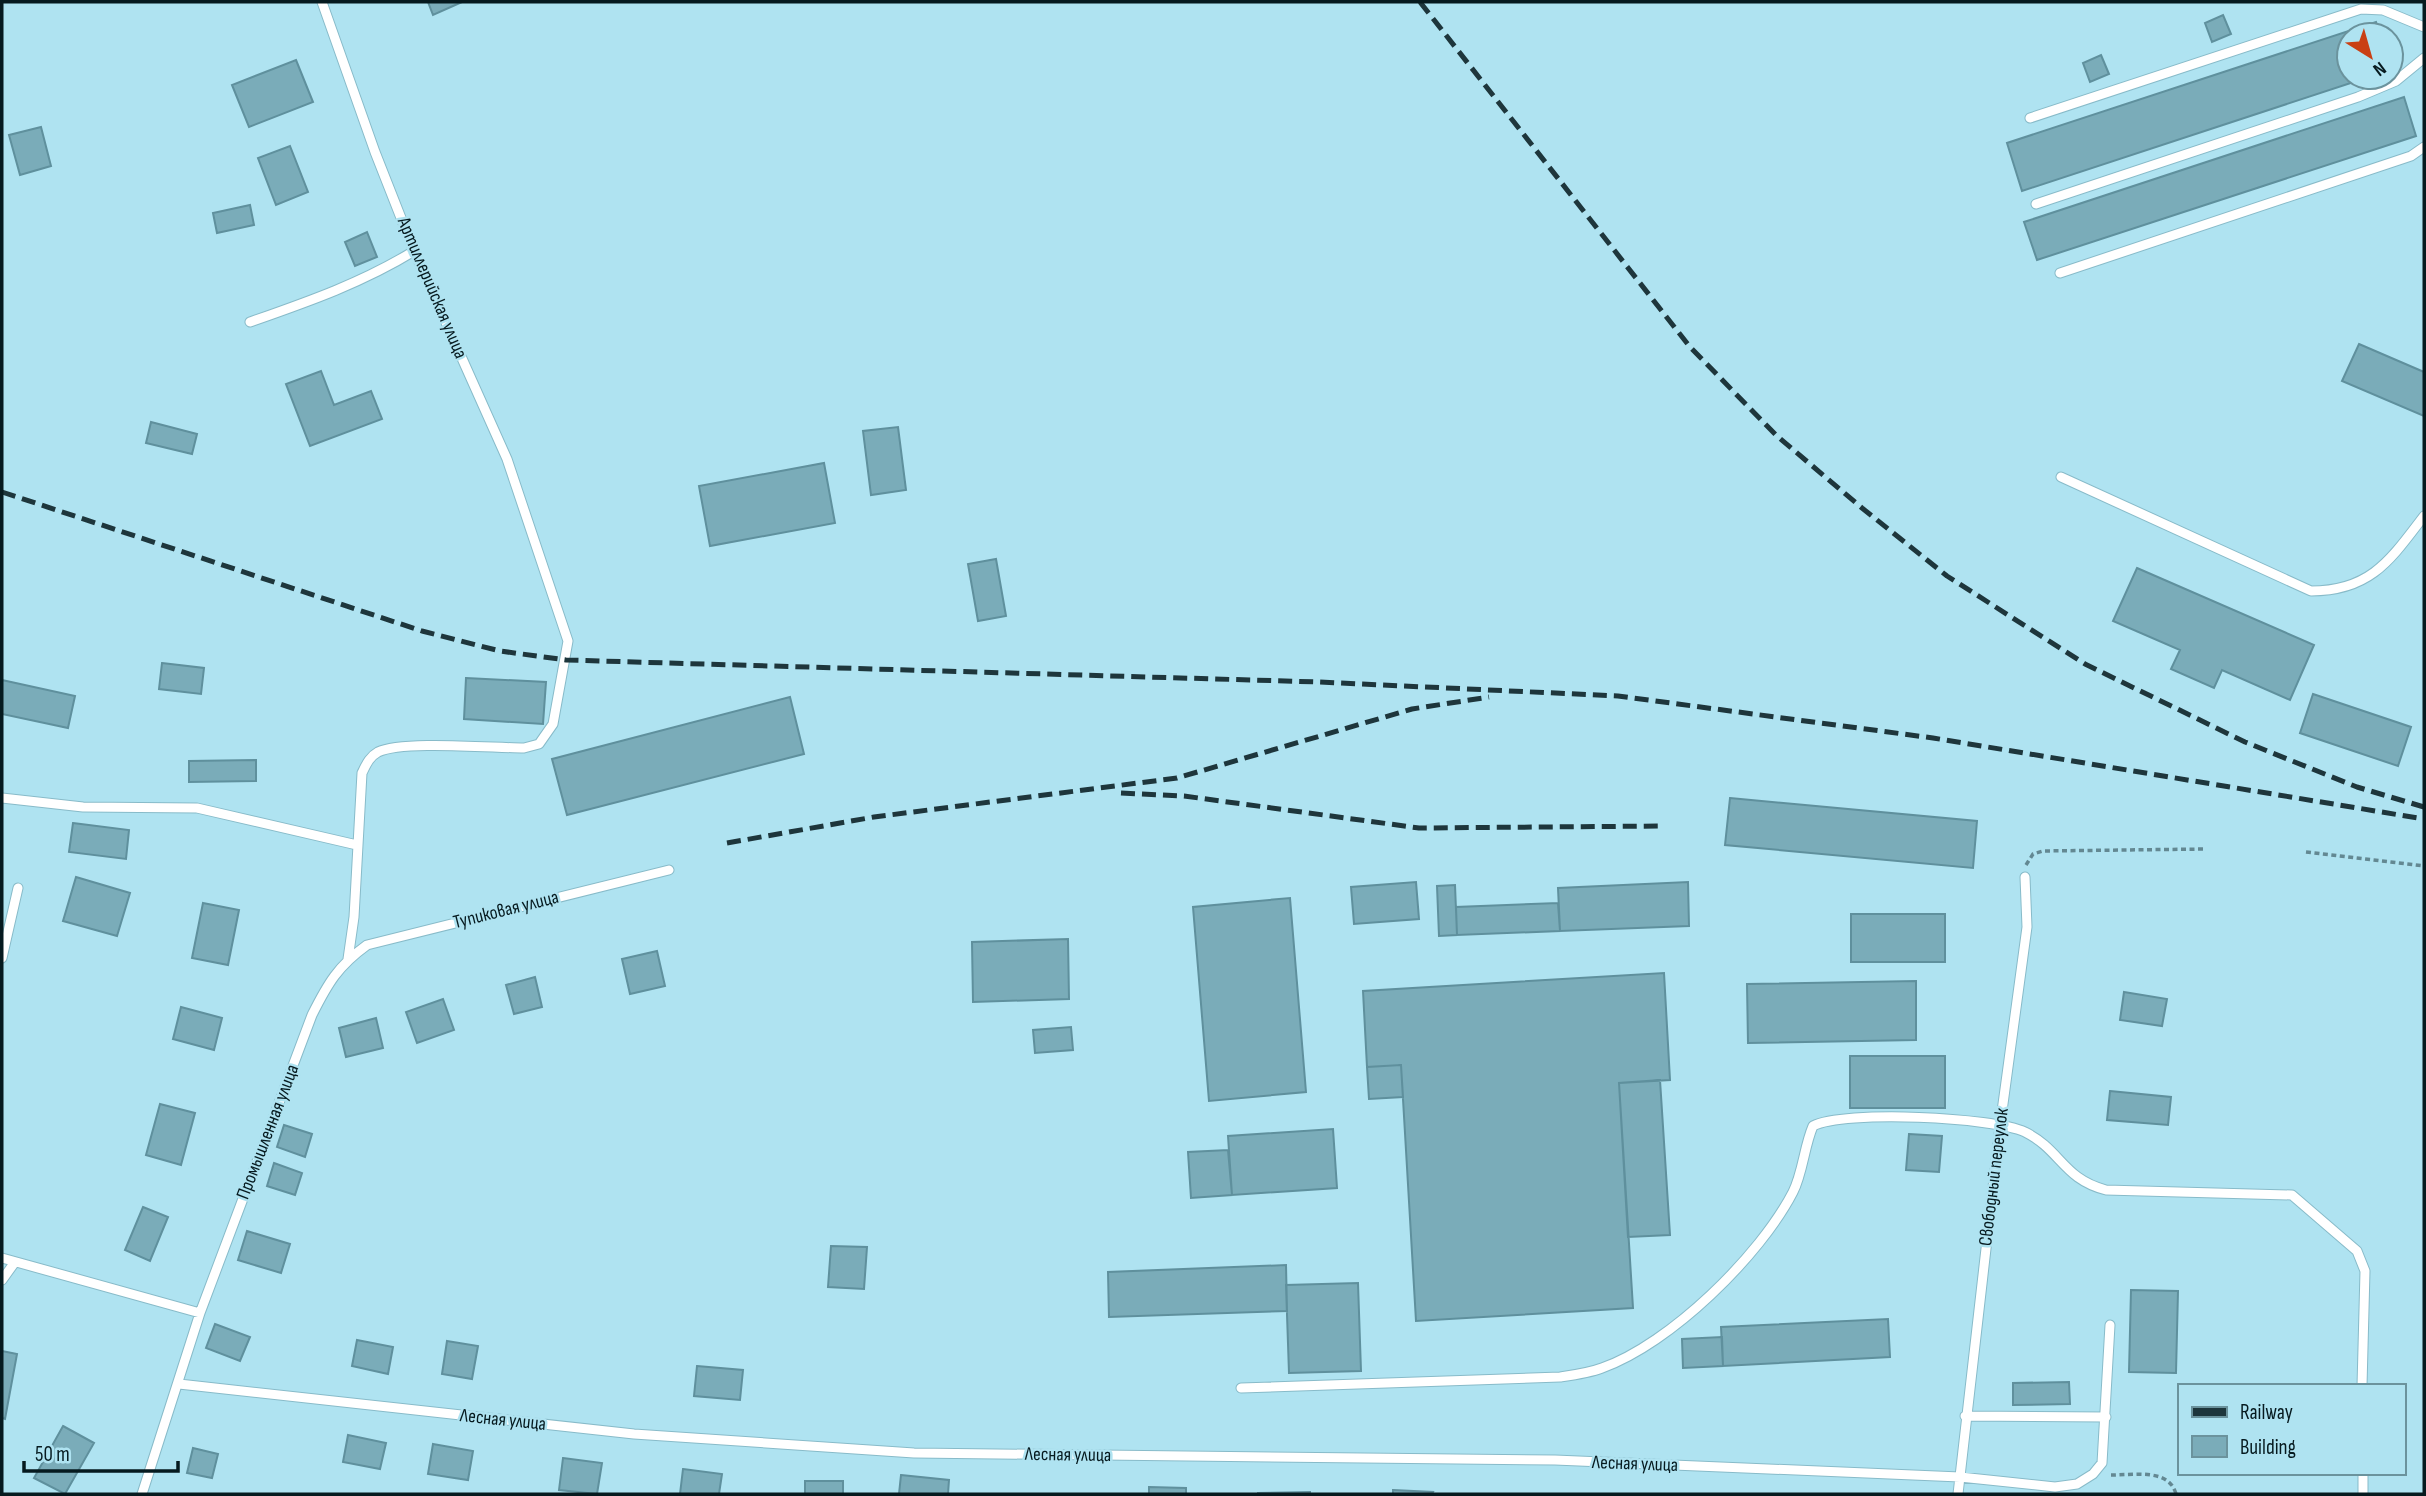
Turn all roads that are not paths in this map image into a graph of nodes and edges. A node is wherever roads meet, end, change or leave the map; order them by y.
1 (322, 2) edge
2 (2424, 27) edge
3 (2424, 58) edge
4 (2031, 118) dead end
5 (2424, 147) edge
6 (2036, 204) dead end
7 (414, 251) junction
8 (2060, 273) dead end
9 (250, 321) dead end
10 (2061, 477) dead end
11 (2424, 516) edge
12 (2, 798) edge
13 (357, 845) junction
14 (668, 870) dead end
15 (2025, 877) road end
16 (18, 888) dead end
17 (2, 958) edge
18 (348, 959) junction
19 (2000, 1126) junction
20 (2, 1258) edge
21 (15, 1262) junction
22 (2, 1280) edge
23 (200, 1313) junction
24 (2110, 1325) dead end
25 (179, 1384) junction
26 (2362, 1384) edge
27 (1241, 1388) dead end
28 (1965, 1416) junction
29 (2106, 1417) junction
30 (2363, 1475) edge
31 (1960, 1477) junction
32 (142, 1494) edge
33 (1958, 1494) edge
34 (2363, 1494) edge

1 - 7 lane, Артиллерийская улица
2 - 4 lane
3 - 6 lane
5 - 8 lane
7 - 9 lane
7 - 13 lane, Артиллерийская улица
10 - 11 lane
12 - 13 lane
13 - 18 lane, Артиллерийская улица
14 - 18 lane, Тупиковая улица
15 - 19 lane, Свободный переулок
16 - 17 lane
18 - 23 lane, Промышленная улица
19 - 26 lane
19 - 27 lane
19 - 28 lane, Свободный переулок
20 - 21 lane
21 - 22 lane
21 - 23 lane
23 - 25 lane, Промышленная улица
24 - 29 lane
25 - 31 lane, Лесная улица
25 - 32 lane, Промышленная улица
28 - 29 lane
28 - 31 lane, Свободный переулок
29 - 31 lane, Лесная улица
30 - 34 lane
31 - 33 lane, Свободный переулок

